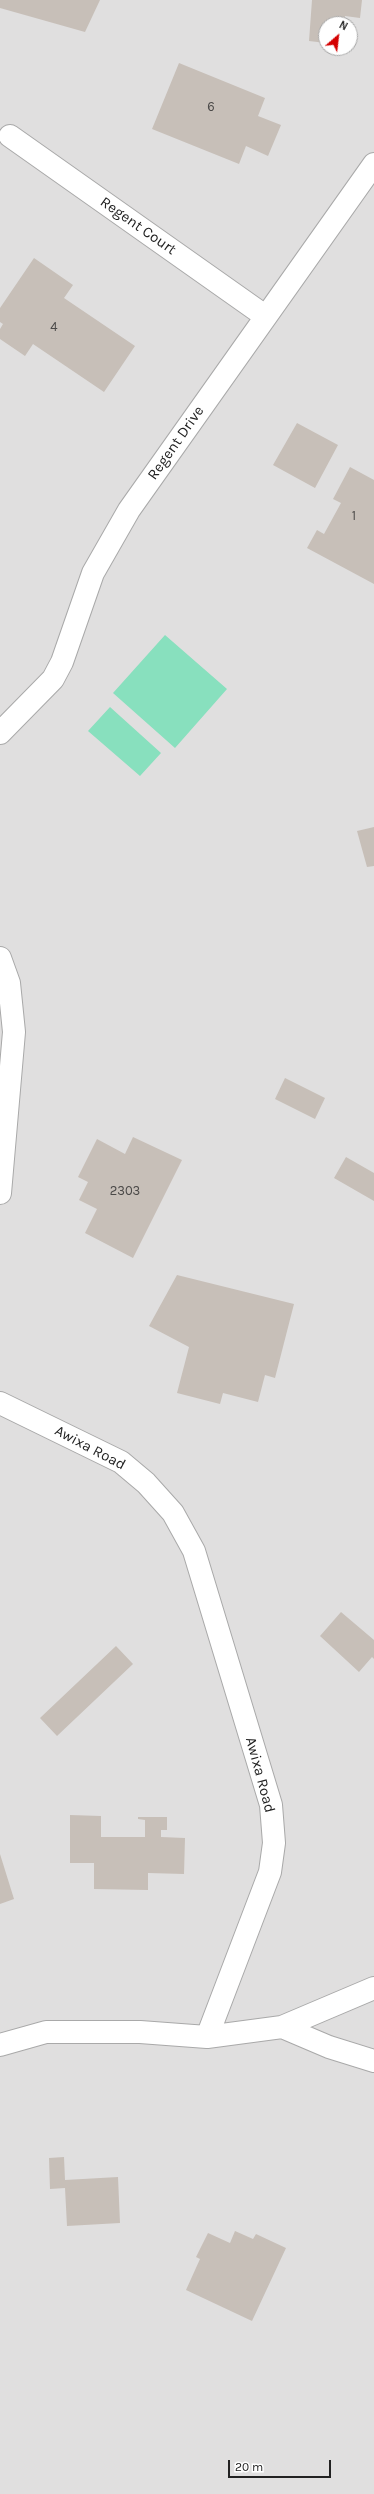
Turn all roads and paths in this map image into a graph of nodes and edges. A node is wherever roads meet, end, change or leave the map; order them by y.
1 (10, 136) dead end
2 (374, 164) edge
3 (265, 316) junction
4 (0, 733) edge
5 (0, 958) edge
6 (0, 1193) edge
7 (0, 1403) edge
8 (374, 1988) edge
9 (282, 2027) junction
10 (207, 2036) junction
11 (0, 2045) edge
12 (374, 2061) edge

1 - 3 street, Regent Court
2 - 3 street, Regent Drive
3 - 4 street, Regent Drive
5 - 6 street
7 - 10 street, Awixa Road
8 - 9 street
9 - 10 street
9 - 12 street
10 - 11 street

